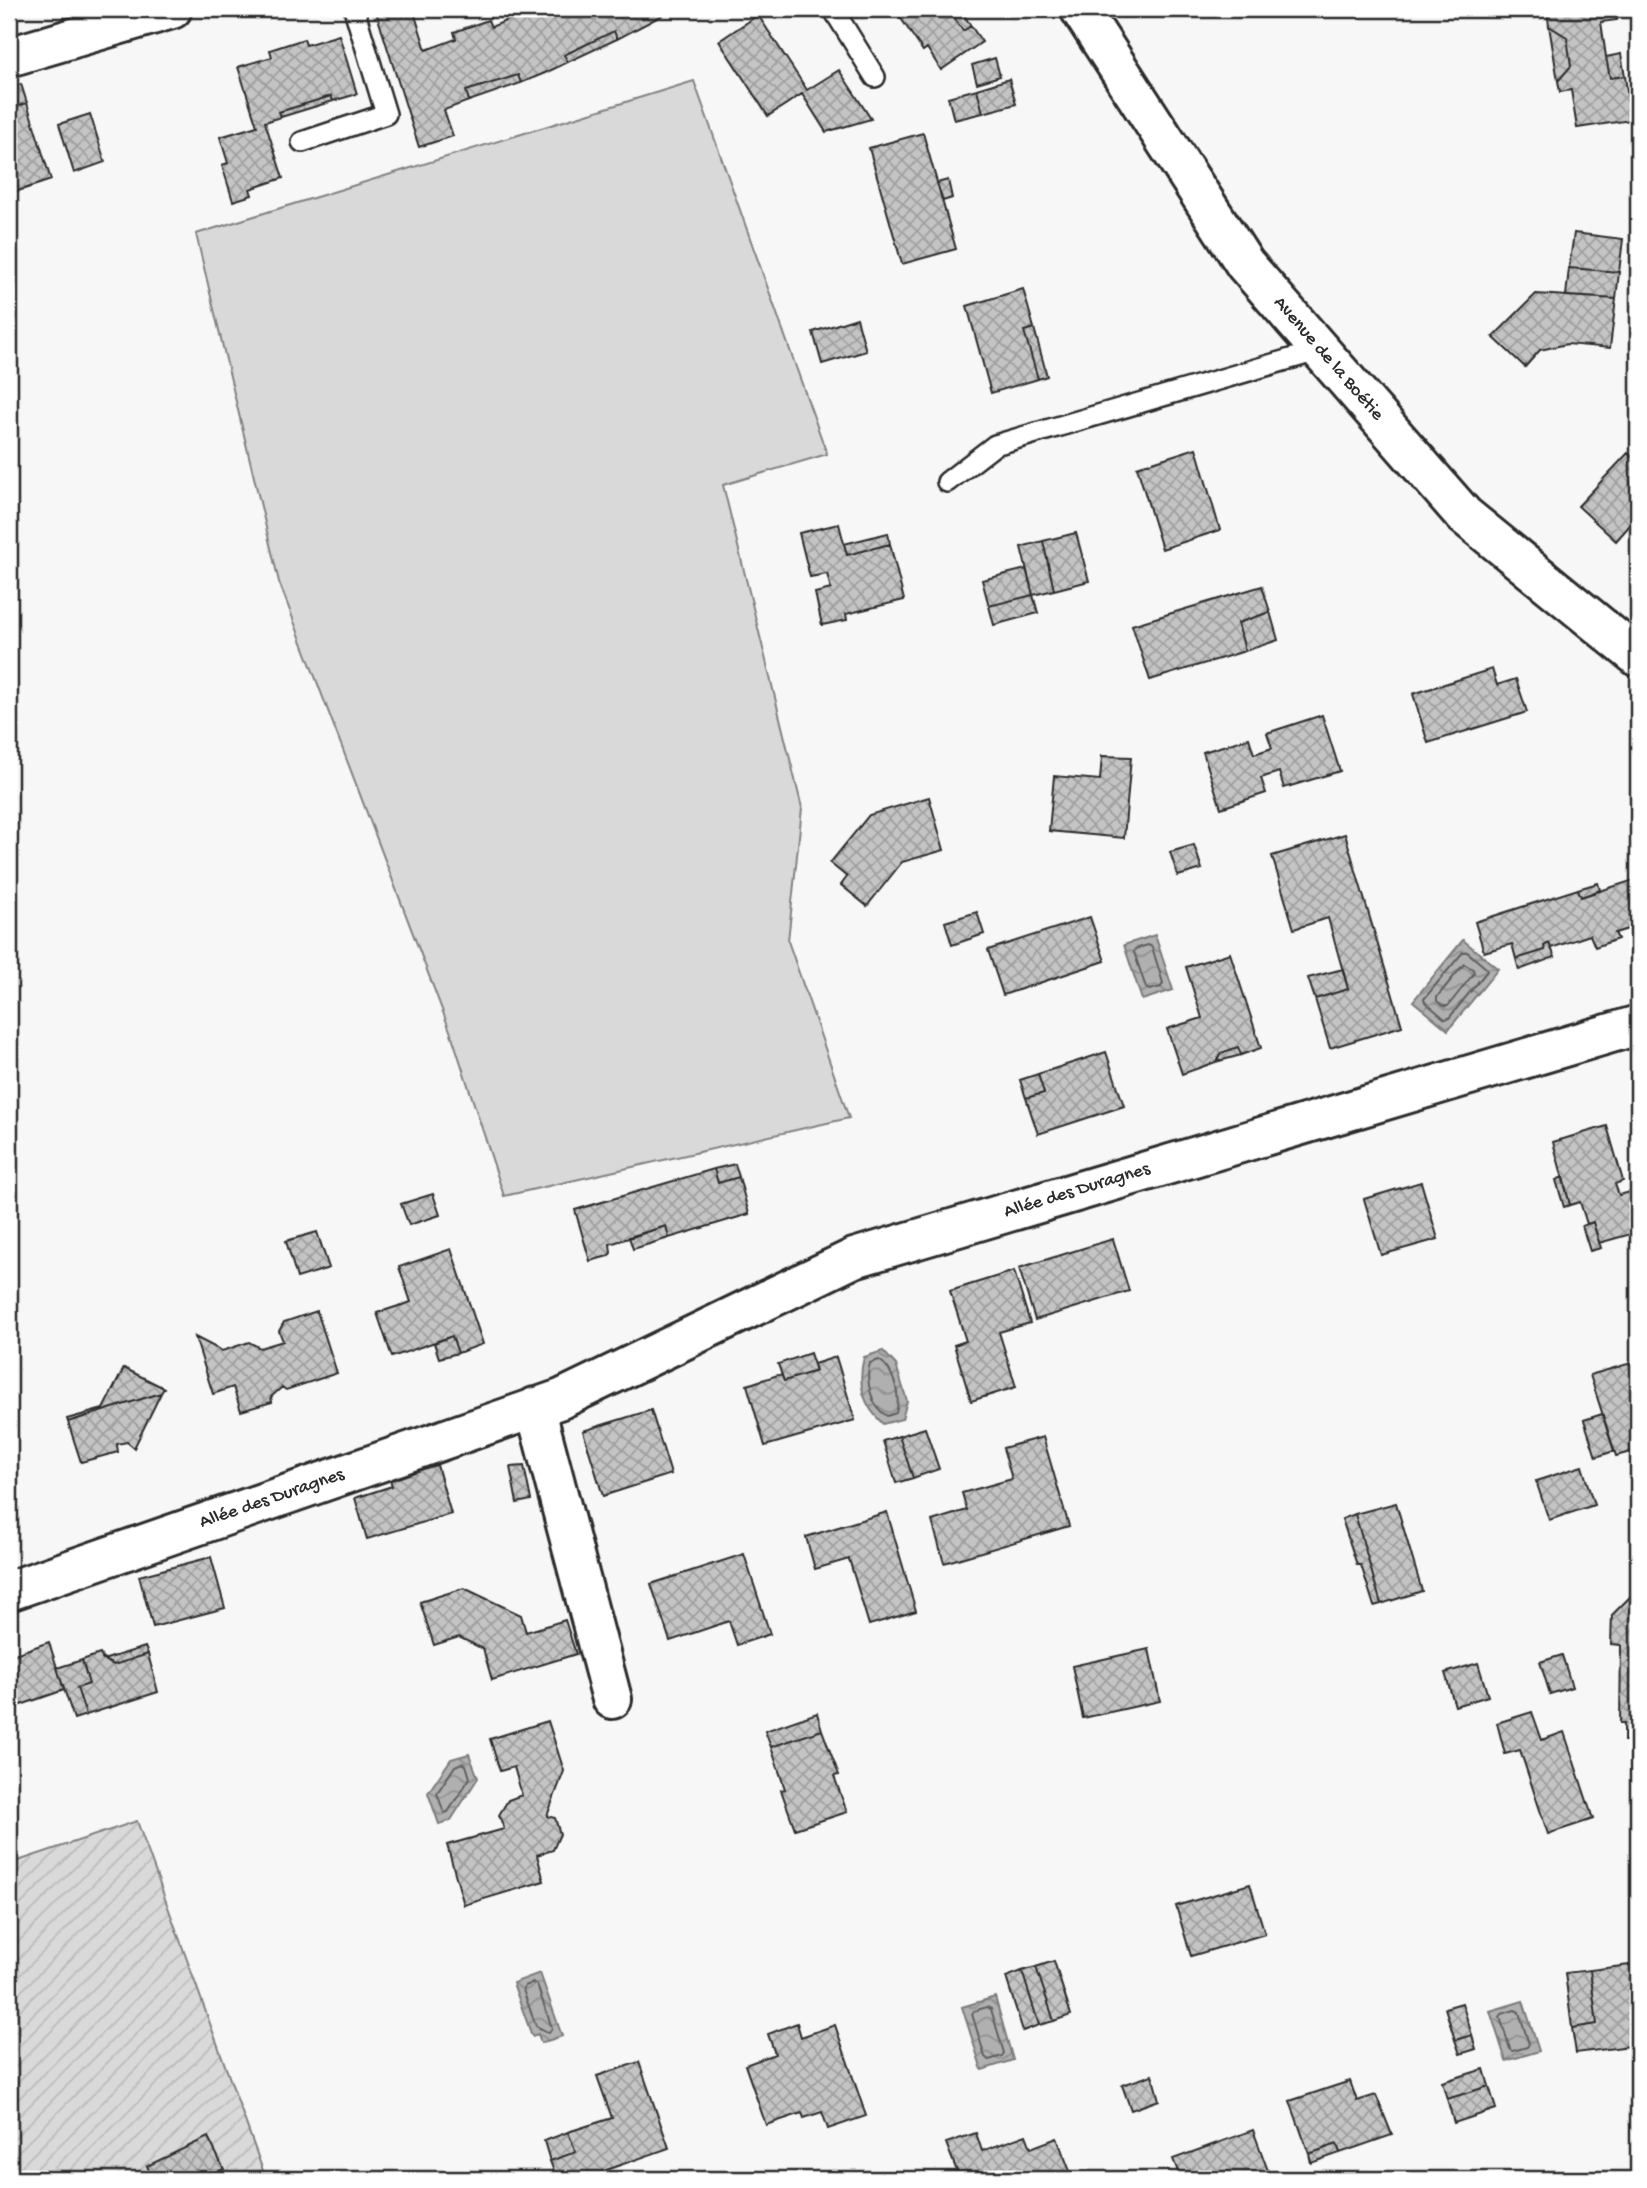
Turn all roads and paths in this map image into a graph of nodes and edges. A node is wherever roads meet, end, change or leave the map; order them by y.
1 (172, 9) edge
2 (354, 9) edge
3 (833, 9) edge
4 (1080, 9) edge
5 (9, 57) edge
6 (875, 77) dead end
7 (302, 142) dead end
8 (1321, 351) junction
9 (947, 482) dead end
10 (1638, 657) edge
11 (1638, 1025) edge
12 (535, 1407) junction
13 (9, 1591) edge
14 (612, 1699) dead end

1 - 5 street
2 - 7 lane
3 - 6 lane
4 - 8 street, Avenue de la Boétie
8 - 9 lane
8 - 10 street, Avenue de la Boétie
11 - 12 street, Allée des Duragnes
12 - 13 street, Allée des Duragnes
12 - 14 street

